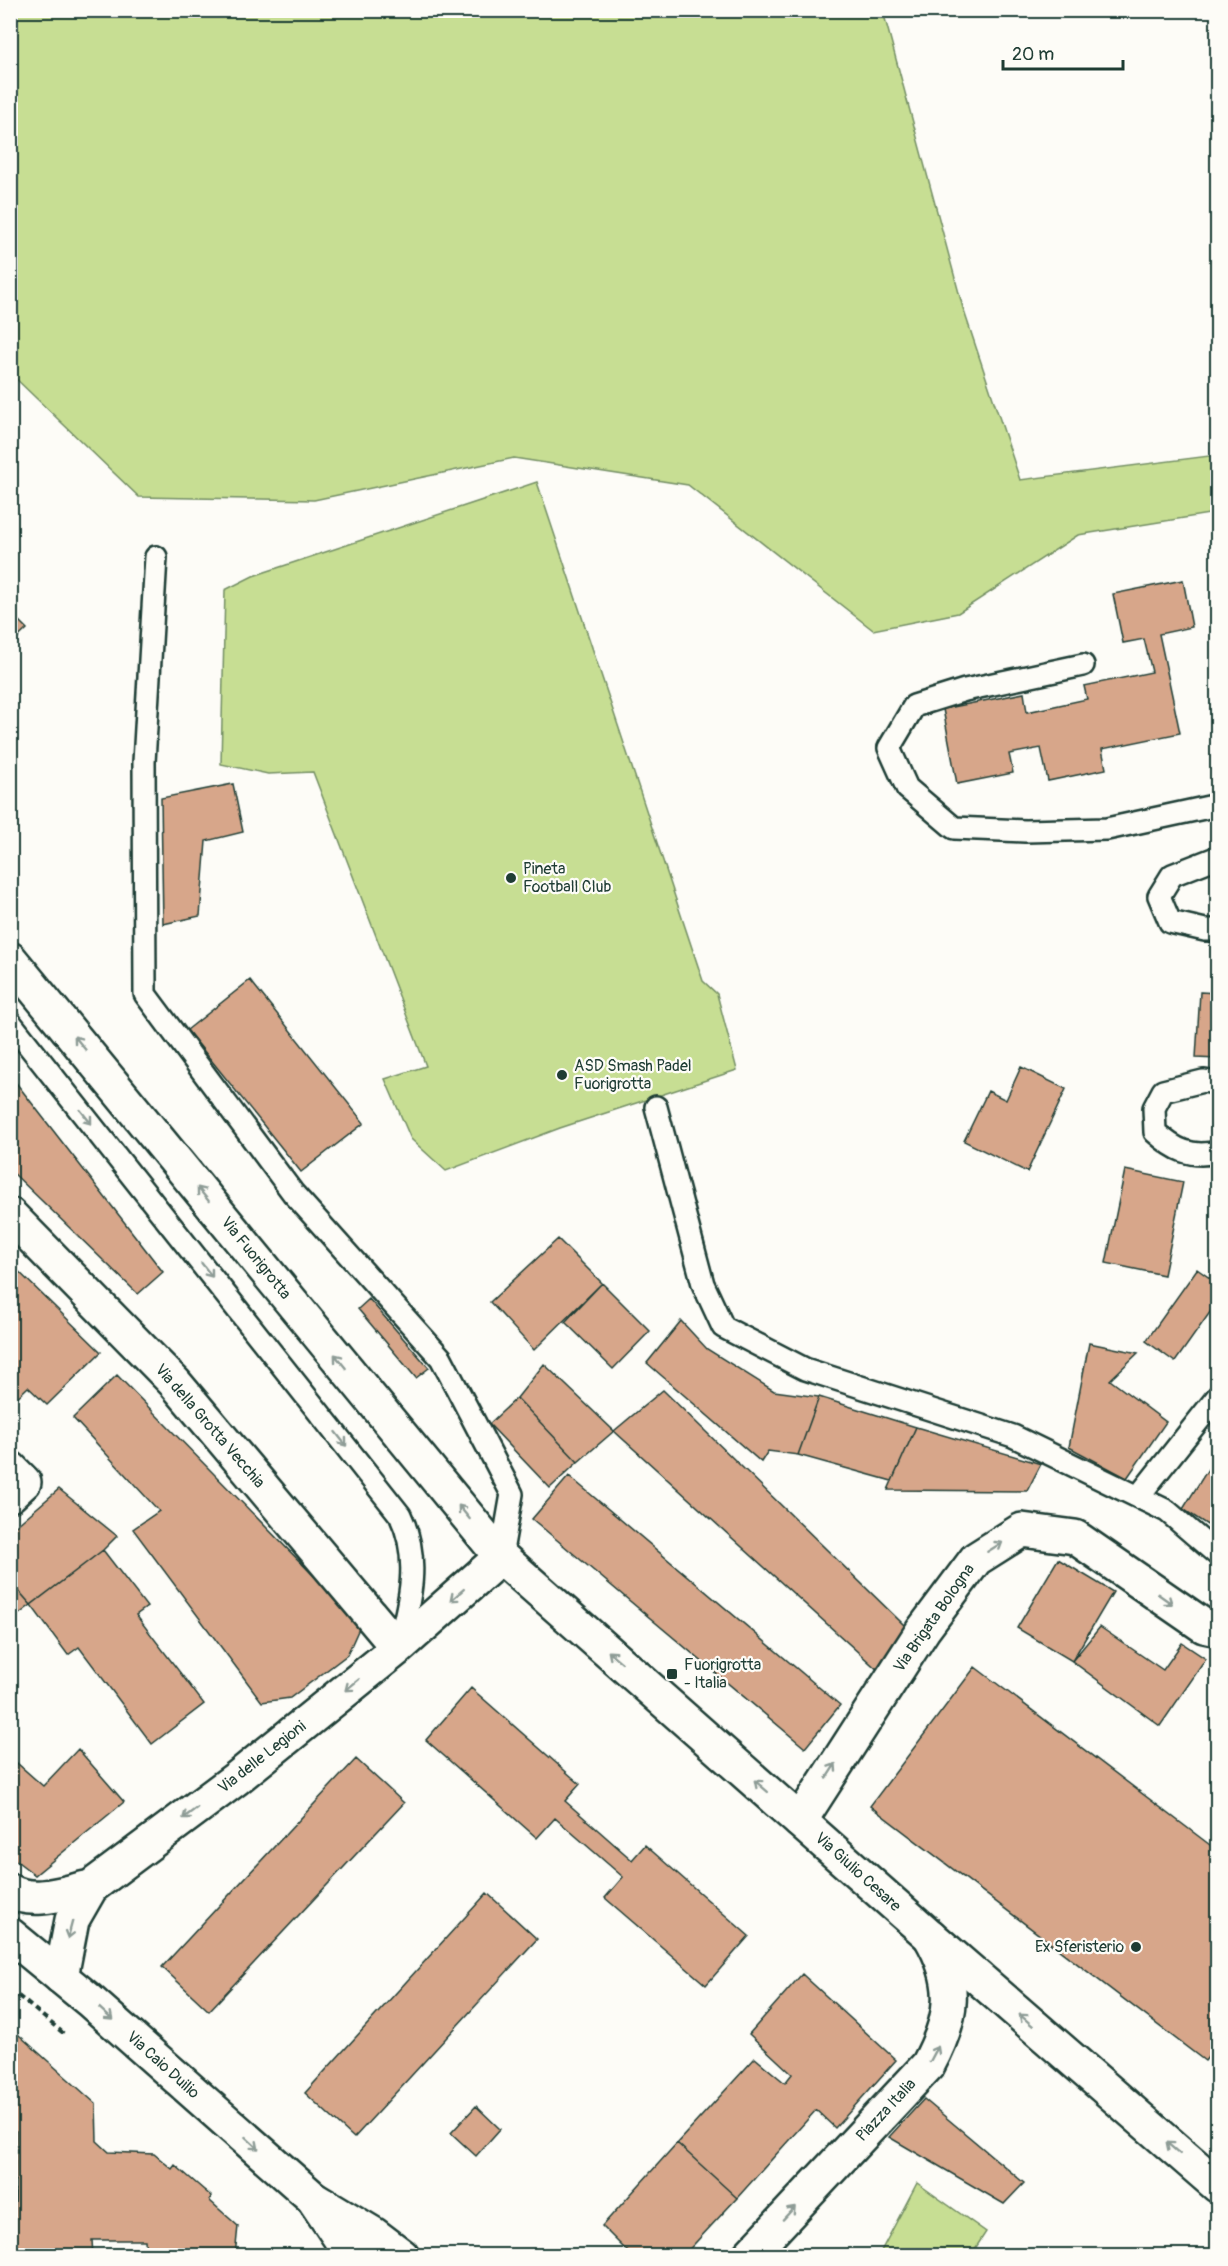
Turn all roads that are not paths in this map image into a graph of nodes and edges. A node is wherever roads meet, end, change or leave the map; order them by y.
1 (156, 557) dead end
2 (1083, 665) dead end
3 (1218, 805) edge
4 (1218, 857) edge
5 (1218, 930) edge
6 (10, 959) edge
7 (10, 1022) edge
8 (1218, 1083) edge
9 (656, 1107) dead end
10 (1218, 1152) edge
11 (10, 1215) edge
12 (1218, 1395) edge
13 (10, 1468) edge
14 (10, 1495) edge
15 (1138, 1497) junction
16 (1218, 1555) edge
17 (501, 1557) junction
18 (1218, 1629) edge
19 (398, 1648) junction
20 (800, 1821) junction
21 (91, 1887) junction
22 (10, 1891) edge
23 (10, 1935) edge
24 (930, 1936) junction
25 (61, 1977) junction
26 (1218, 2186) edge
27 (313, 2198) junction
28 (352, 2256) edge
29 (402, 2256) edge
30 (749, 2256) edge

1 - 17 lane
2 - 3 lane
4 - 5 lane
17 -> 6 street, Via Fuorigrotta
7 -> 19 lane
8 - 10 lane
9 - 15 lane
11 - 19 street, Via della Grotta Vecchia
12 - 15 lane
13 - 14 street
15 - 16 lane
17 -> 19 street, Via delle Legioni
20 -> 17 street, Via Giulio Cesare
20 -> 18 street, Via Brigata Bologna
19 -> 21 street, Via delle Legioni
20 - 24 street, Via Giulio Cesare
21 - 22 street
21 -> 25 street, Via delle Legioni
23 - 25 street, Via Caio Duilio
26 -> 24 street, Via Giulio Cesare
30 -> 24 street, Piazza Italia
25 -> 27 street, Via Caio Duilio
27 - 28 street
27 - 29 street

